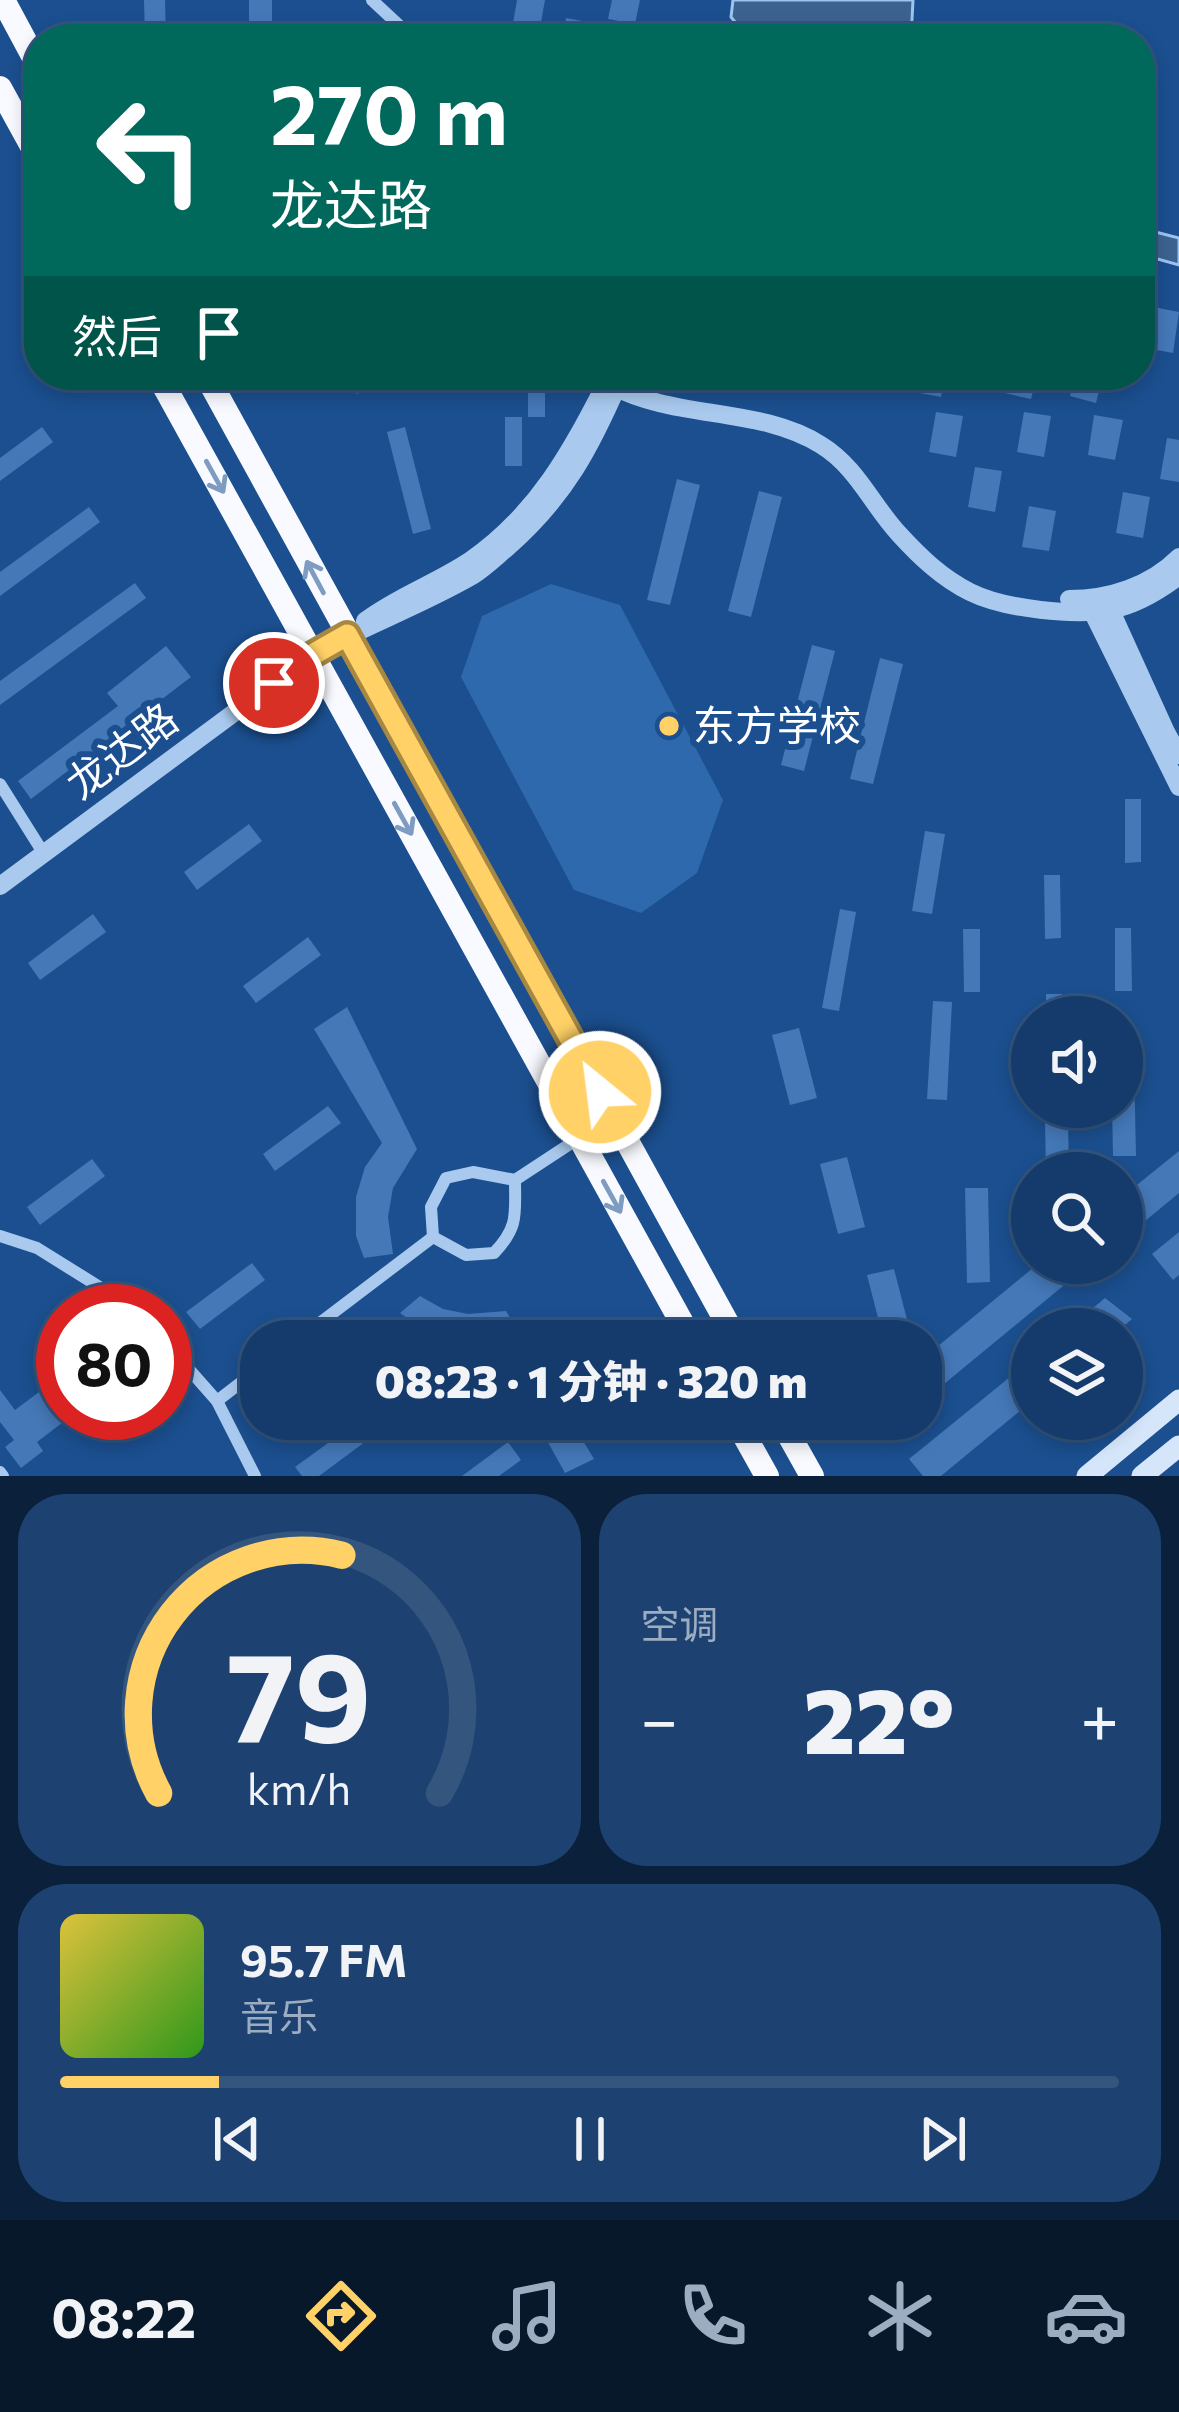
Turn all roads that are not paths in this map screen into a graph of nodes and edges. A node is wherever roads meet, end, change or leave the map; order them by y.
1 (3, 0) edge
2 (372, 0) edge
3 (398, 24) edge
4 (24, 39) edge
5 (0, 88) edge
6 (24, 132) edge
7 (166, 390) edge
8 (214, 390) edge
9 (610, 390) edge
10 (655, 390) edge
11 (1179, 557) edge
12 (1179, 576) edge
13 (1098, 604) junction
14 (347, 635) junction
15 (312, 655) junction
16 (1179, 755) edge
17 (0, 784) edge
18 (1179, 787) edge
19 (44, 854) junction
20 (0, 886) edge
21 (580, 1138) junction
22 (515, 1180) junction
23 (0, 1236) edge
24 (433, 1238) junction
25 (95, 1284) edge
26 (324, 1320) edge
27 (680, 1320) edge
28 (725, 1320) edge
29 (192, 1373) edge
30 (240, 1383) edge
31 (1179, 1400) edge
32 (217, 1401) junction
33 (747, 1440) edge
34 (792, 1440) edge
35 (1179, 1446) edge
36 (255, 1476) edge
37 (767, 1476) edge
38 (812, 1476) edge
39 (1087, 1476) edge
40 (1142, 1476) edge

1 - 4 highway
2 - 3 street
5 - 6 highway
7 -> 15 highway
14 -> 8 highway
9 - 14 street, 龙达路
10 - 13 street
11 - 13 street
12 - 13 street
13 - 16 street
13 - 18 street
14 - 15 street, 龙达路
14 - 28 highway
15 - 19 street, 龙达路
15 -> 21 highway
17 - 19 street
19 - 20 street, 龙达路
21 - 22 street
21 -> 27 highway
22 - 24 street
22 - 24 street
23 - 25 street
24 - 26 street
29 - 32 street
30 - 32 street
31 - 39 main road
32 - 36 street
33 - 37 highway
34 - 38 highway
35 - 40 main road

